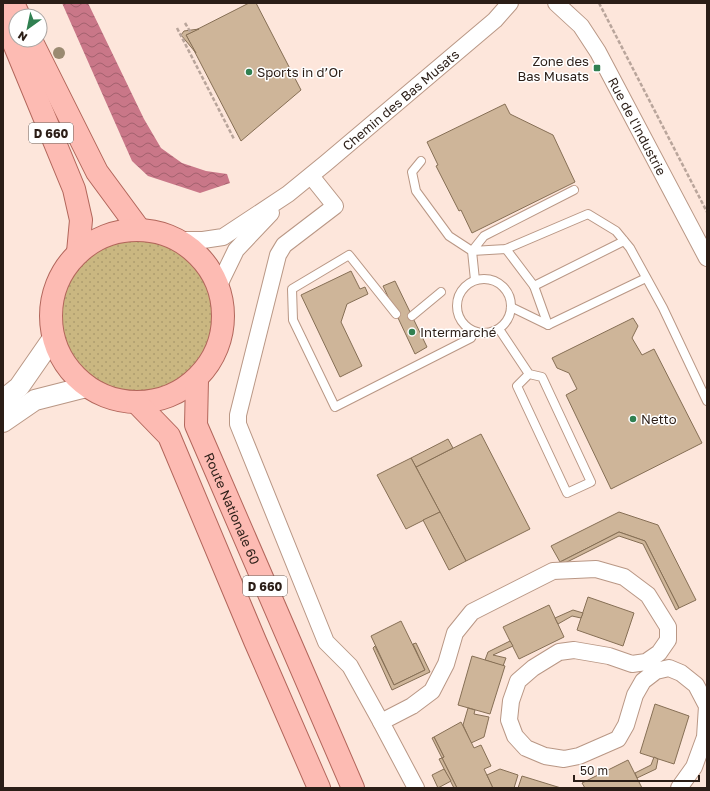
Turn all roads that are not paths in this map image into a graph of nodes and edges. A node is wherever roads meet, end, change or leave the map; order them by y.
1 (510, 3) edge
2 (556, 3) edge
3 (3, 17) edge
4 (35, 48) edge
5 (421, 161) dead end
6 (311, 176) junction
7 (574, 190) dead end
8 (288, 194) junction
9 (139, 229) junction
10 (180, 240) junction
11 (624, 241) junction
12 (506, 249) junction
13 (78, 252) junction
14 (472, 252) junction
15 (707, 258) edge
16 (646, 278) junction
17 (475, 280) junction
18 (219, 285) junction
19 (534, 286) junction
20 (442, 292) dead end
21 (511, 307) junction
22 (396, 314) dead end
23 (412, 316) dead end
24 (548, 325) junction
25 (499, 329) junction
26 (474, 332) junction
27 (53, 338) junction
28 (529, 374) junction
29 (197, 380) junction
30 (86, 387) junction
31 (3, 400) edge
32 (707, 401) edge
33 (137, 404) junction
34 (3, 422) edge
35 (381, 722) junction
36 (319, 788) edge
37 (353, 788) edge
38 (416, 788) edge
39 (679, 788) edge

1 - 6 street, Chemin des Bas Musats
2 - 15 street, Rue de l'Industrie
3 - 13 main road, D 660
4 - 9 main road, D 660
5 - 14 lane
6 - 8 street, Chemin des Bas Musats
6 - 35 street
7 - 14 lane
8 - 10 street, Chemin des Bas Musats
8 - 18 street, Chemin des Bas Musats
9 - 10 main road
9 - 13 main road
10 - 18 main road
11 - 12 lane
11 - 16 lane
11 - 19 lane
12 - 14 lane
12 - 19 lane
13 - 27 main road
14 - 17 lane
16 - 24 lane
16 - 32 lane
17 - 21 lane
17 - 26 lane
18 - 29 main road
19 - 24 lane
20 - 23 lane
21 - 24 lane
21 - 25 lane
22 - 26 lane
25 - 26 lane
25 - 28 lane
27 - 30 main road
27 - 31 street
28 - 28 lane
29 - 33 main road
29 - 37 main road, Route Nationale 60 / D 660
30 - 33 main road
30 - 34 street
33 - 36 main road, D 660
35 - 38 street
35 - 39 street

